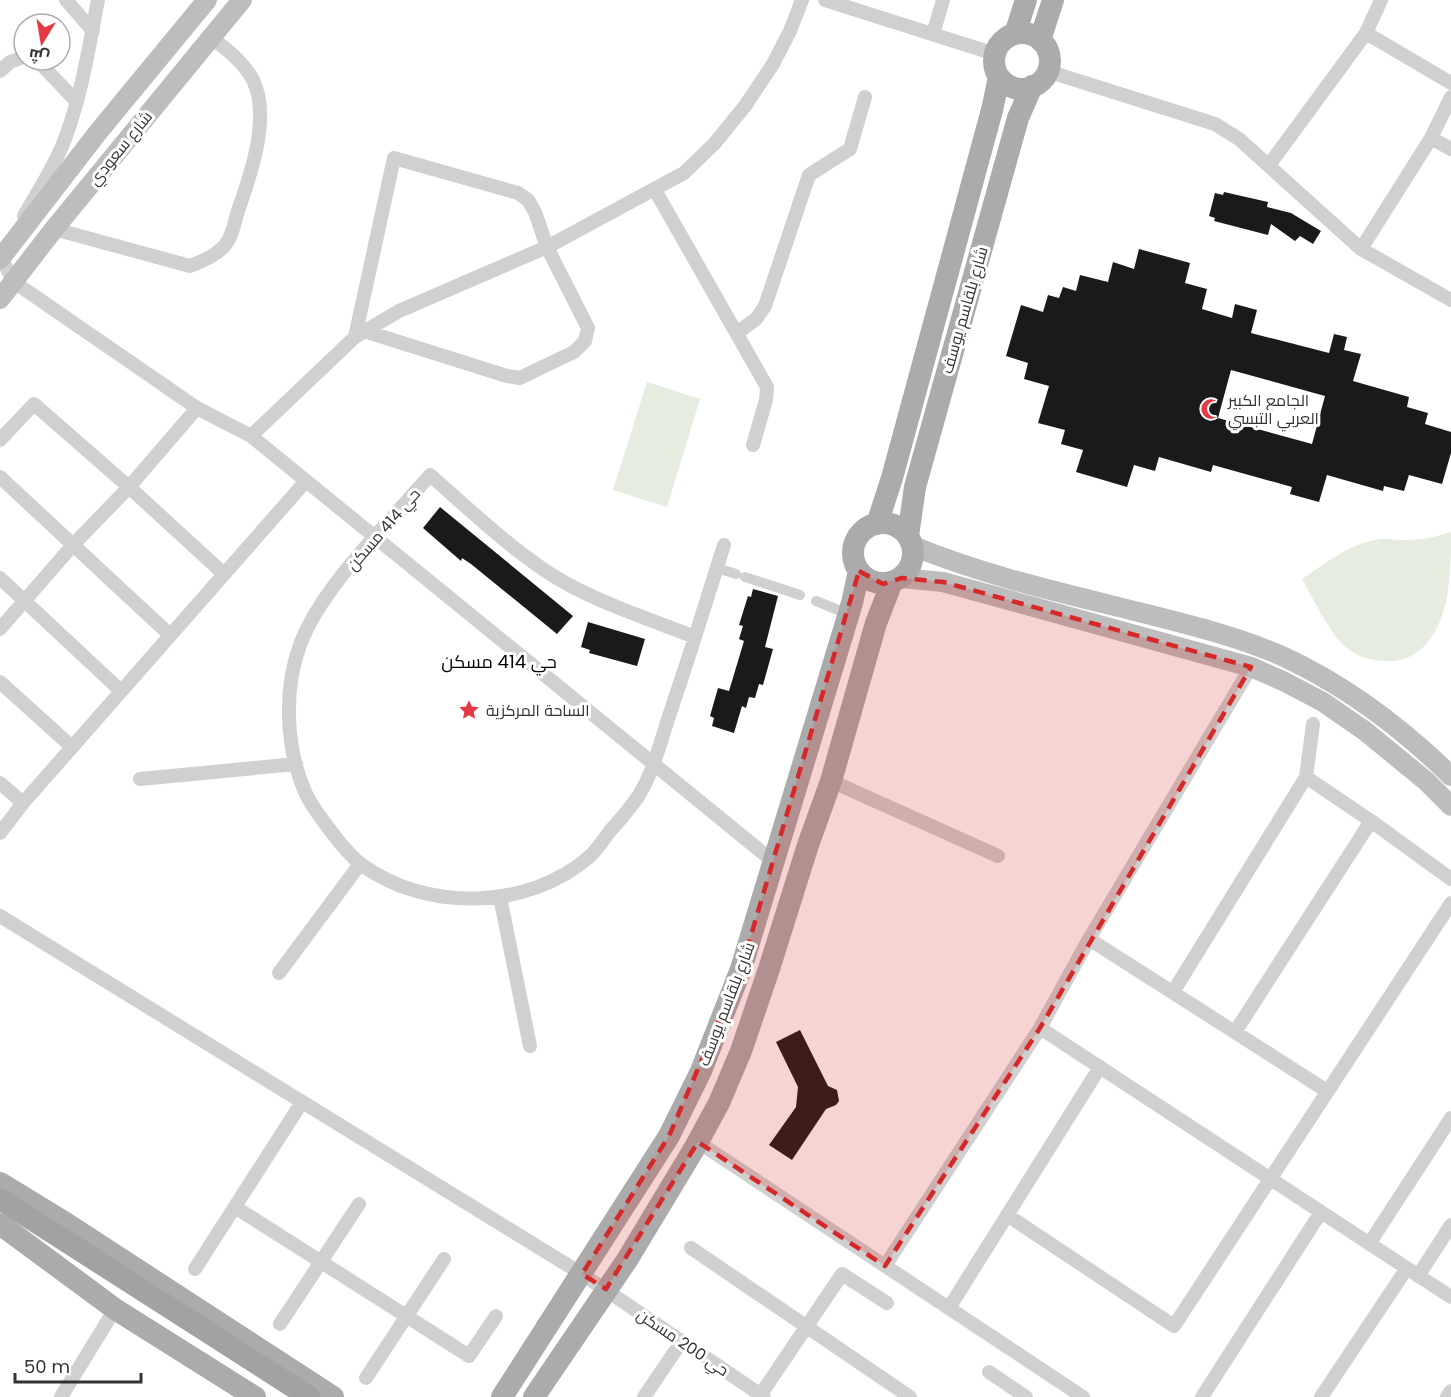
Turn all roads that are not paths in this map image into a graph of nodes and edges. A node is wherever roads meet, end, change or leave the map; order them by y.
1 (66, 0) edge
2 (98, 0) edge
3 (207, 0) edge
4 (242, 0) edge
5 (802, 0) edge
6 (825, 0) edge
7 (943, 0) edge
8 (1026, 0) edge
9 (1053, 0) edge
10 (1381, 0) edge
11 (93, 31) junction
12 (1366, 33) junction
13 (933, 34) junction
14 (1015, 34) junction
15 (211, 37) junction
16 (1040, 40) junction
17 (12, 61) edge
18 (997, 65) junction
19 (0, 71) edge
20 (48, 72) edge
21 (1040, 78) junction
22 (1451, 83) edge
23 (865, 97) dead end
24 (1451, 97) edge
25 (77, 102) junction
26 (1431, 138) junction
27 (1451, 149) edge
28 (1269, 165) junction
29 (655, 190) junction
30 (54, 229) junction
31 (547, 247) junction
32 (1361, 249) junction
33 (0, 258) edge
34 (7, 283) edge
35 (0, 298) edge
36 (1451, 300) edge
37 (737, 333) junction
38 (359, 334) junction
39 (197, 408) junction
40 (251, 436) junction
41 (0, 441) edge
42 (753, 445) dead end
43 (0, 477) edge
44 (306, 481) junction
45 (129, 487) junction
46 (877, 524) junction
47 (375, 538) junction
48 (911, 541) junction
49 (73, 545) junction
50 (724, 545) dead end
51 (717, 568) junction
52 (859, 571) junction
53 (224, 574) junction
54 (0, 578) edge
55 (897, 580) junction
56 (800, 595) dead end
57 (816, 601) dead end
58 (25, 602) junction
59 (848, 614) junction
60 (0, 629) edge
61 (170, 636) junction
62 (695, 637) junction
63 (1251, 667) junction
64 (0, 682) edge
65 (121, 691) junction
66 (1313, 724) dead end
67 (72, 747) junction
68 (296, 764) junction
69 (653, 765) junction
70 (1451, 776) edge
71 (1306, 777) junction
72 (140, 779) dead end
73 (831, 781) junction
74 (0, 783) edge
75 (23, 803) junction
76 (1451, 806) edge
77 (1371, 821) junction
78 (0, 833) edge
79 (998, 856) dead end
80 (774, 862) junction
81 (360, 864) junction
82 (1451, 879) edge
83 (500, 897) junction
84 (1451, 903) edge
85 (0, 916) edge
86 (1089, 939) junction
87 (279, 973) dead end
88 (1173, 992) junction
89 (1040, 1028) junction
90 (1235, 1032) junction
91 (530, 1046) dead end
92 (1100, 1067) junction
93 (1327, 1091) junction
94 (302, 1102) junction
95 (1451, 1118) edge
96 (698, 1142) junction
97 (1270, 1178) junction
98 (0, 1183) edge
99 (0, 1199) edge
100 (358, 1204) dead end
101 (235, 1207) junction
102 (1321, 1212) junction
103 (0, 1215) edge
104 (1007, 1215) junction
105 (0, 1224) edge
106 (1451, 1226) edge
107 (1369, 1244) junction
108 (691, 1248) dead end
109 (444, 1259) dead end
110 (321, 1262) junction
111 (885, 1266) junction
112 (195, 1269) dead end
113 (1412, 1272) junction
114 (582, 1274) junction
115 (606, 1290) junction
116 (1451, 1297) edge
117 (887, 1303) dead end
118 (949, 1308) junction
119 (115, 1309) junction
120 (406, 1316) junction
121 (496, 1316) dead end
122 (280, 1324) dead end
123 (806, 1326) junction
124 (682, 1341) junction
125 (989, 1372) dead end
126 (366, 1378) dead end
127 (1451, 1391) edge
128 (536, 1395) edge
129 (761, 1396) edge
130 (61, 1397) edge
131 (255, 1397) edge
132 (286, 1397) edge
133 (309, 1397) edge
134 (333, 1397) edge
135 (502, 1397) edge
136 (644, 1397) edge
137 (910, 1397) edge
138 (1026, 1397) edge
139 (1083, 1397) edge
140 (1202, 1397) edge
141 (1322, 1397) edge
142 (1447, 1397) edge

1 - 11 street
2 - 11 street
3 - 33 main road, شارع سعودي
4 - 15 main road, شارع سعودي
5 - 29 street
6 - 13 street
7 - 13 street
8 - 14 main road
9 - 16 main road
10 - 12 street
11 - 25 street
12 - 22 street
12 - 28 street
13 - 18 street
14 - 16 main road
14 - 18 main road
15 - 30 main road, شارع سعودي
15 - 30 street
16 - 21 main road
17 - 19 street
18 - 21 main road
18 - 46 main road, شارع بلقاسم يوسف
20 - 25 street
21 - 28 street
21 - 48 main road, شارع بلقاسم يوسف
23 - 37 street
24 - 26 street
25 - 33 street
26 - 27 street
26 - 32 street
28 - 32 street
29 - 31 street
29 - 37 street
30 - 34 main road, شارع سعودي
31 - 38 street
31 - 38 street
31 - 38 street
32 - 36 street
33 - 34 street
34 - 35 main road, شارع سعودي
34 - 39 street
37 - 42 street
38 - 40 street
39 - 40 street
39 - 45 street
40 - 44 street
41 - 45 street
43 - 49 street
44 - 47 street
44 - 53 street
45 - 49 street
45 - 53 street
46 - 48 main road
46 - 52 main road
47 - 62 street, حي 414 مسكن
47 - 68 street, حي 414 مسكن
47 - 69 street
48 - 55 main road
48 - 70 main road
49 - 58 street
49 - 61 street
50 - 51 street, حي 414 مسكن
51 - 56 street
51 - 62 street, حي 414 مسكن
52 - 55 main road
52 - 59 main road, شارع بلقاسم يوسف
53 - 61 street
54 - 58 street
55 - 63 main road
55 - 73 main road, شارع بلقاسم يوسف
57 - 59 street
58 - 60 street
58 - 65 street
59 - 80 main road, شارع بلقاسم يوسف
61 - 65 street
62 - 69 street, حي 414 مسكن
63 - 76 main road
63 - 86 street
64 - 67 street
65 - 67 street
66 - 71 street
67 - 75 street
68 - 72 street
68 - 81 street, حي 414 مسكن
69 - 80 street
69 - 83 street, حي 414 مسكن
71 - 77 street
71 - 88 street
73 - 79 street
73 - 96 main road, شارع بلقاسم يوسف
74 - 75 street
75 - 78 street
77 - 82 street
77 - 90 street
80 - 114 main road, شارع بلقاسم يوسف
81 - 83 street, حي 414 مسكن
81 - 87 street
83 - 91 street
84 - 93 street
85 - 94 street, حي 200 مسكن
86 - 88 street
86 - 89 street
88 - 90 street
89 - 92 street
89 - 111 street
90 - 93 street
92 - 97 street
92 - 104 street
93 - 97 street
94 - 101 street
94 - 114 street, حي 200 مسكن
95 - 107 street
96 - 111 street
96 - 115 main road, شارع بلقاسم يوسف
97 - 102 street
97 - 104 street
98 - 134 main road
99 - 133 highway
100 - 110 street
101 - 110 street
101 - 112 street
102 - 107 street
102 - 140 street
103 - 132 highway
104 - 118 street
105 - 119 main road
106 - 113 street
107 - 113 street
108 - 123 street
109 - 120 street
110 - 120 street
110 - 122 street
111 - 118 street
113 - 116 street
113 - 141 street
114 - 115 street, حي 200 مسكن
114 - 135 main road, شارع بلقاسم يوسف
115 - 124 street, حي 200 مسكن
115 - 128 main road, شارع بلقاسم يوسف
117 - 123 street
118 - 139 street
119 - 130 street
119 - 131 main road
120 - 121 street
120 - 126 street
123 - 129 street
123 - 137 street
124 - 129 street, حي 200 مسكن
124 - 136 street
125 - 138 street
127 - 142 street

